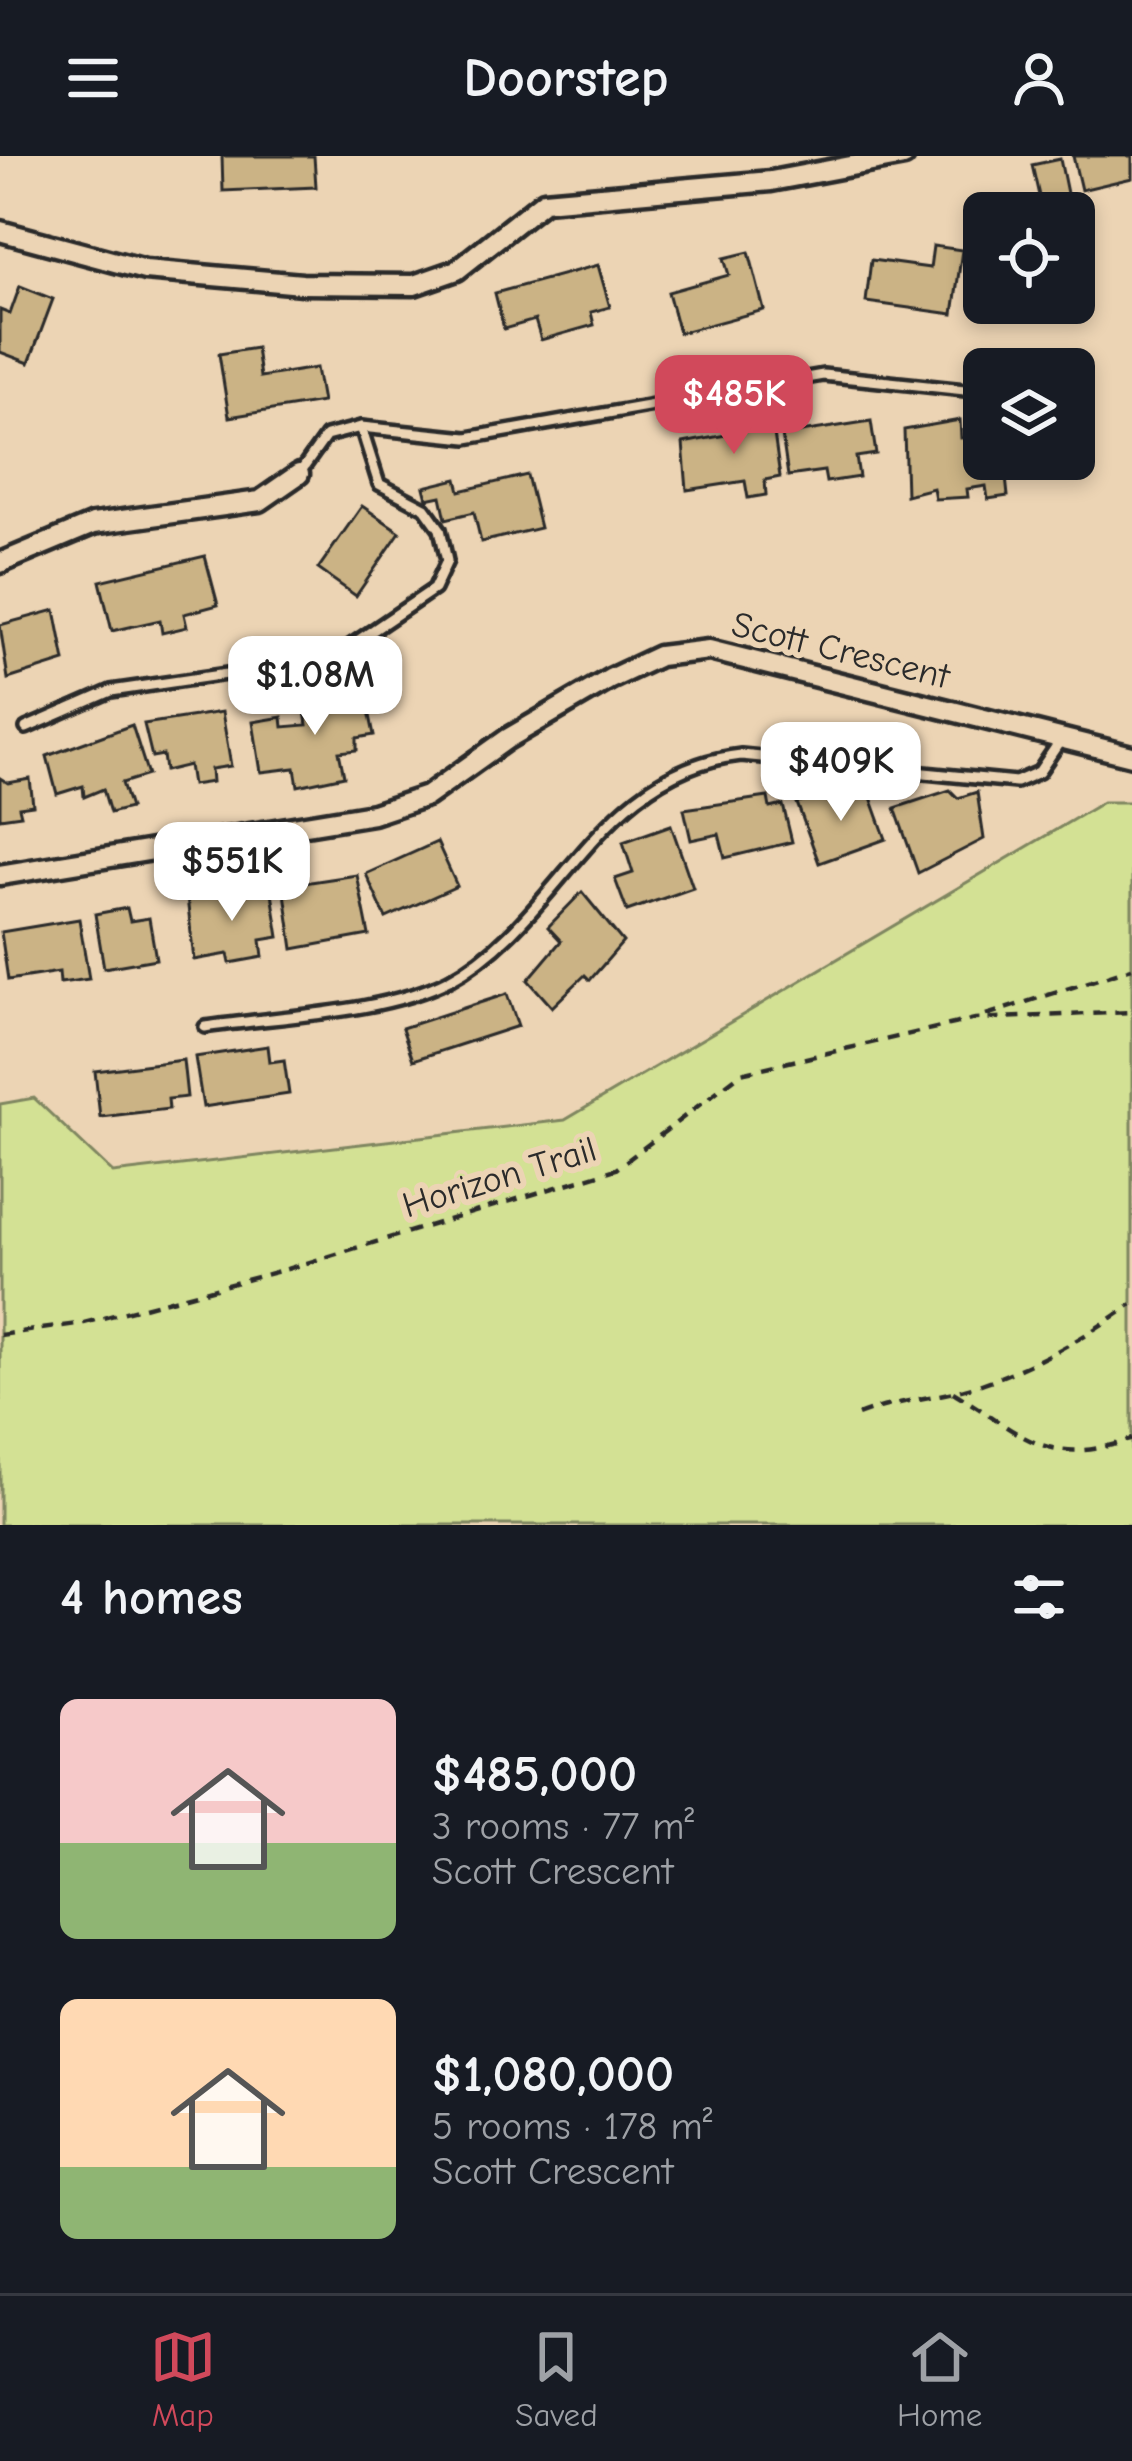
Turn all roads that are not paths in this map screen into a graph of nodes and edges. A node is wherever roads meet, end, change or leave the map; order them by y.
1 (904, 156) edge
2 (0, 231) edge
3 (963, 390) edge
4 (361, 427) junction
5 (299, 474) joint
6 (0, 563) edge
7 (26, 728) dead end
8 (1062, 738) junction
9 (1132, 756) edge
10 (0, 875) edge
11 (205, 1028) dead end

1 - 2 street
3 - 4 lane
4 - 5 lane
4 - 7 lane
5 - 6 street
8 - 9 street, Scott Crescent
8 - 10 street, Scott Crescent
8 - 11 lane

